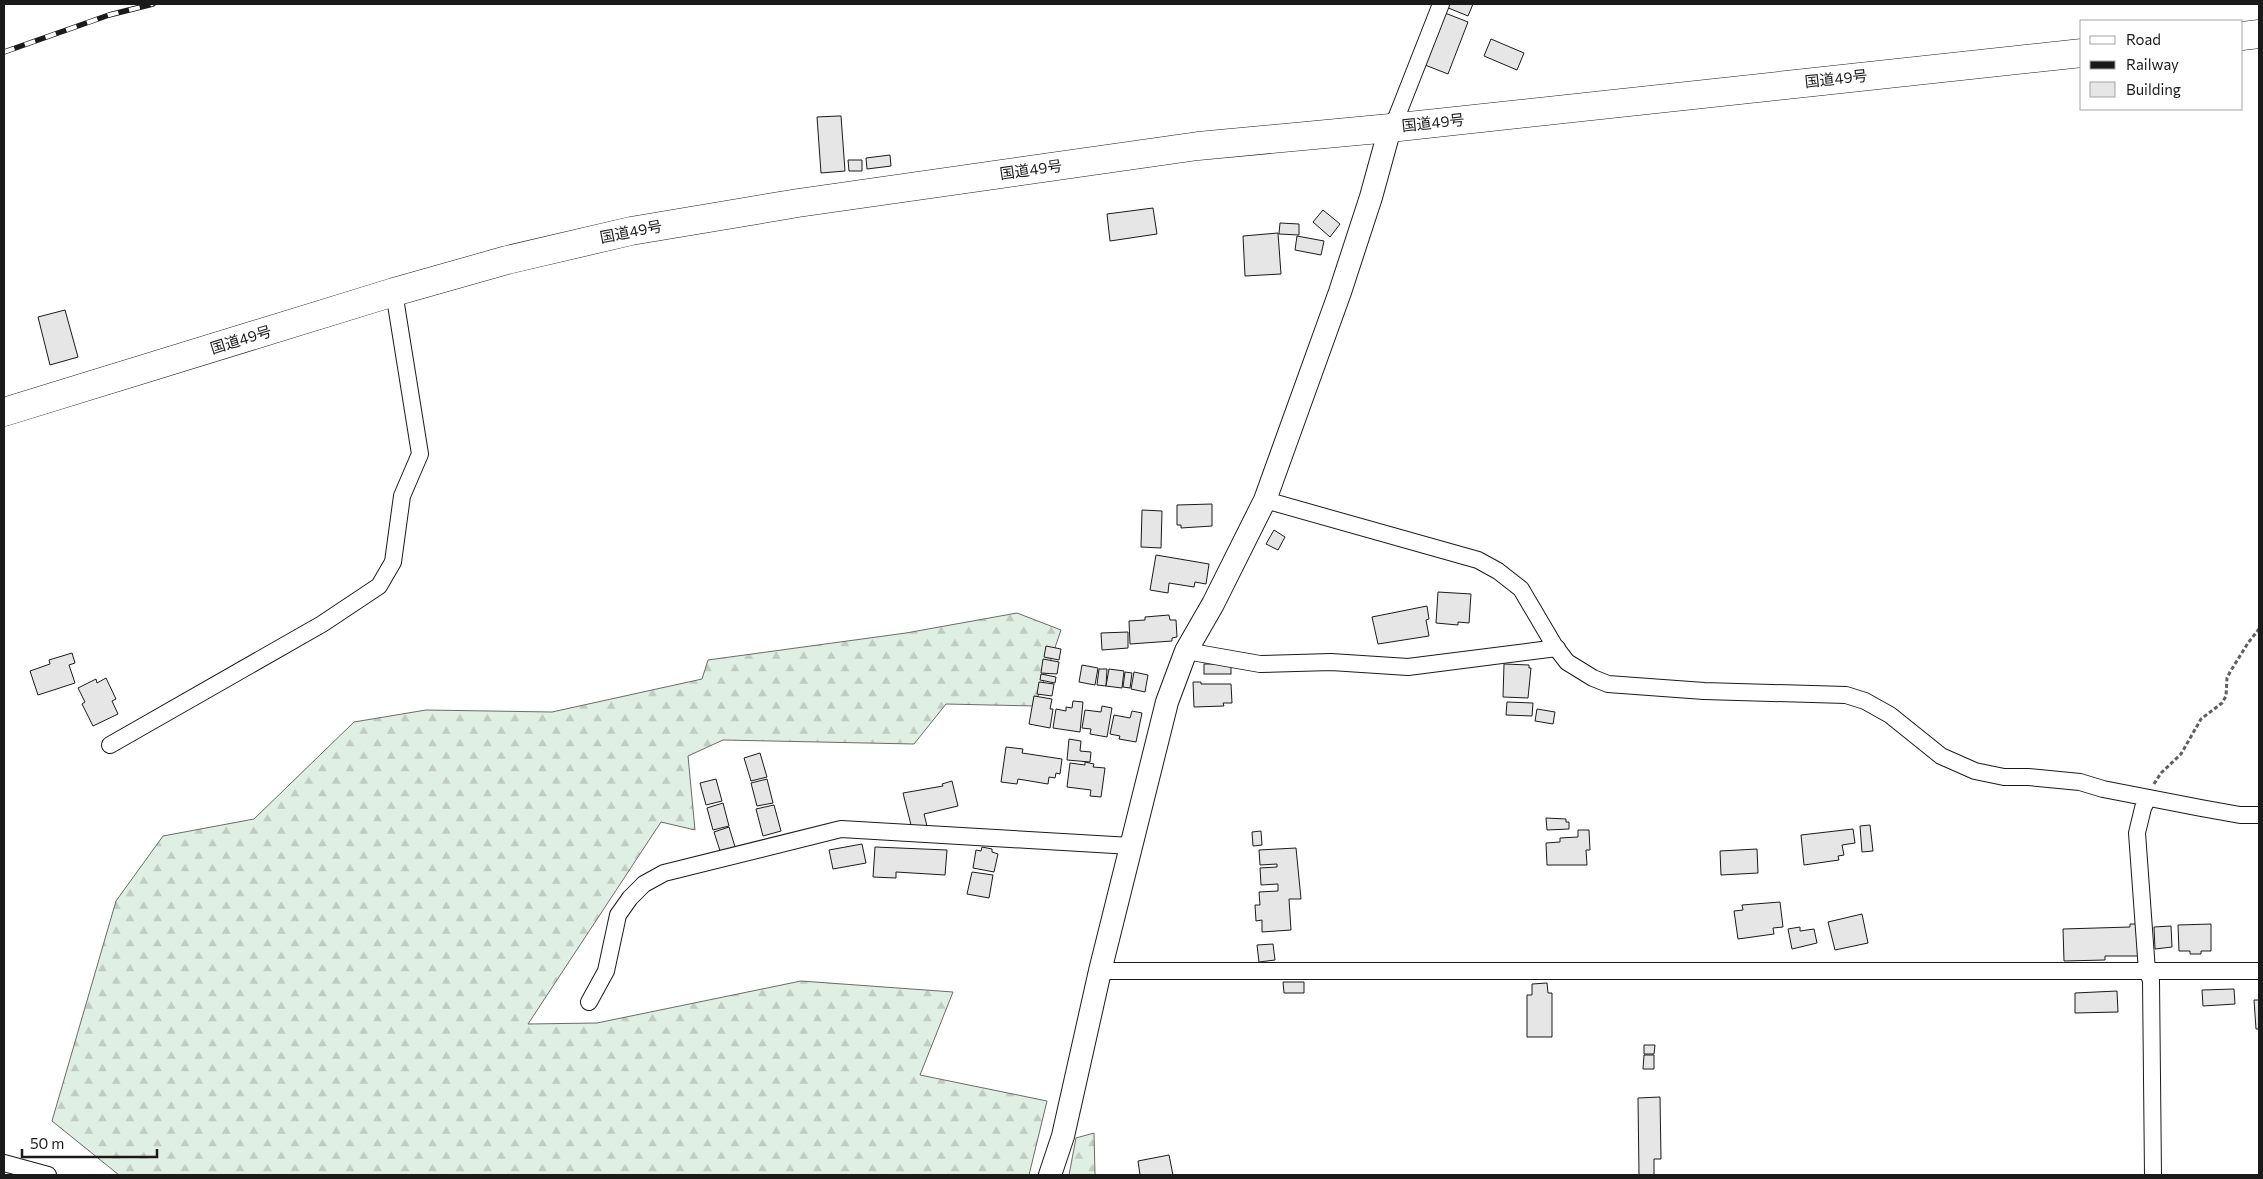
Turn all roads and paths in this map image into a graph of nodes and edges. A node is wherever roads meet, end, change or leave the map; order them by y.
1 (1441, 4) edge
2 (2259, 34) edge
3 (2243, 36) edge
4 (2080, 53) edge
5 (1390, 128) junction
6 (394, 292) junction
7 (4, 412) edge
8 (1266, 500) junction
9 (2259, 629) edge
10 (1557, 648) junction
11 (1186, 651) junction
12 (110, 745) dead end
13 (2148, 798) junction
14 (2259, 815) edge
15 (1131, 846) junction
16 (1100, 971) junction
17 (2147, 971) junction
18 (2259, 971) edge
19 (589, 1002) dead end
20 (4, 1162) edge
21 (48, 1175) edge
22 (1050, 1175) edge
23 (2153, 1175) edge

1 - 5 street
2 - 3 highway
4 - 5 highway, 国道49号
5 - 6 highway, 国道49号
5 - 8 street
6 - 7 highway, 国道49号
6 - 12 street
8 - 10 street
8 - 11 street
9 - 13 path
10 - 11 street
10 - 13 street
11 - 15 street
13 - 14 street
13 - 17 street
15 - 16 street
15 - 19 street
16 - 17 street
16 - 22 street
17 - 18 street
17 - 23 street
20 - 21 street

